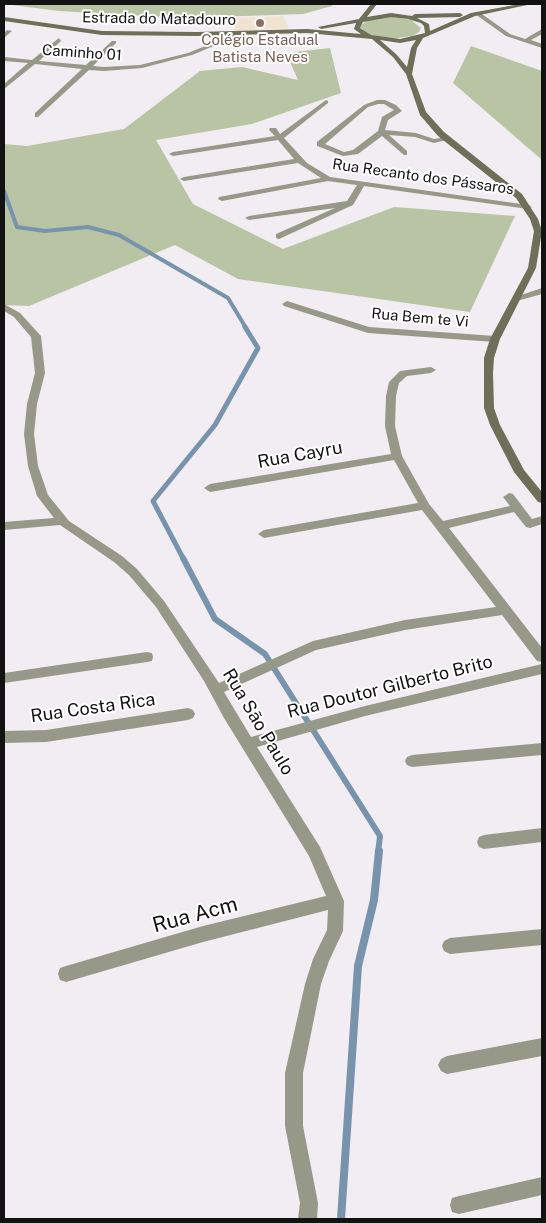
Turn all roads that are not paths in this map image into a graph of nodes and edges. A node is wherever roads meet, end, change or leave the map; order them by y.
1 (374, 4) edge
2 (529, 4) edge
3 (389, 7) dead end
4 (475, 13) junction
5 (406, 16) junction
6 (364, 18) junction
7 (4, 19) edge
8 (286, 31) junction
9 (542, 31) edge
10 (242, 32) junction
11 (427, 32) junction
12 (421, 37) junction
13 (372, 38) junction
14 (59, 40) dead end
15 (526, 41) junction
16 (114, 42) dead end
17 (542, 46) edge
18 (4, 59) edge
19 (32, 62) junction
20 (87, 68) junction
21 (409, 74) junction
22 (4, 87) edge
23 (326, 102) dead end
24 (38, 115) dead end
25 (273, 130) dead end
26 (382, 132) junction
27 (279, 138) junction
28 (447, 139) junction
29 (404, 153) dead end
30 (172, 154) dead end
31 (299, 160) junction
32 (184, 179) dead end
33 (328, 179) junction
34 (362, 184) junction
35 (222, 199) dead end
36 (350, 203) junction
37 (528, 206) junction
38 (249, 218) dead end
39 (279, 236) dead end
40 (542, 291) edge
41 (517, 298) junction
42 (287, 304) dead end
43 (4, 307) edge
44 (495, 339) junction
45 (431, 370) dead end
46 (397, 456) junction
47 (210, 488) dead end
48 (509, 497) dead end
49 (542, 499) edge
50 (425, 506) junction
51 (517, 508) junction
52 (63, 521) junction
53 (536, 524) edge
54 (4, 526) edge
55 (441, 526) junction
56 (264, 534) dead end
57 (505, 610) junction
58 (542, 656) edge
59 (147, 657) dead end
60 (542, 669) edge
61 (4, 678) edge
62 (216, 690) junction
63 (188, 714) dead end
64 (4, 737) edge
65 (248, 744) junction
66 (542, 749) edge
67 (412, 761) dead end
68 (542, 835) edge
69 (484, 842) dead end
70 (336, 901) junction
71 (542, 937) edge
72 (450, 946) dead end
73 (66, 974) dead end
74 (542, 1047) edge
75 (447, 1064) dead end
76 (542, 1186) edge
77 (459, 1205) dead end
78 (308, 1219) edge

1 - 6 main road
2 - 4 main road
3 - 5 main road
4 - 5 main road, Estrada do Matadouro
4 - 11 main road
4 - 15 street
5 - 6 main road, Estrada do Matadouro
5 - 11 main road
6 - 8 main road, Estrada do Matadouro
6 - 13 main road
7 - 10 main road, Estrada do Matadouro
8 - 10 main road, Estrada do Matadouro
8 - 13 main road, Estrada do Matadouro
9 - 15 street
10 - 20 street, Caminho 01
11 - 12 main road
12 - 13 main road, Estrada do Matadouro
12 - 21 main road
13 - 21 main road
14 - 19 street
15 - 17 street
16 - 20 street
18 - 19 street, Caminho 01
19 - 20 street, Caminho 01
19 - 22 street
20 - 24 street
21 - 28 main road
23 - 27 street
25 - 27 street, Rua Recanto dos Pássaros
26 - 26 street
26 - 28 street
26 - 29 street
27 - 30 street
27 - 31 street, Rua Recanto dos Pássaros
28 - 37 main road
31 - 32 street
31 - 33 street, Rua Recanto dos Pássaros
33 - 34 street, Rua Recanto dos Pássaros
33 - 35 street
34 - 36 street
34 - 37 street, Rua Recanto dos Pássaros
36 - 38 street
36 - 39 street
37 - 41 main road
40 - 41 street
41 - 44 main road
42 - 44 street, Rua Bem te Vi
43 - 52 street, Rua São Paulo
44 - 49 main road
45 - 46 street
46 - 47 street, Rua Cayru
46 - 50 street
48 - 51 street
50 - 55 street
50 - 56 street
51 - 53 street
51 - 55 street
52 - 54 street
52 - 62 street, Rua São Paulo
55 - 57 street
57 - 58 street
57 - 62 street
59 - 61 street
60 - 65 street, Rua Doutor Gilberto Brito
62 - 65 street, Rua São Paulo
63 - 64 street, Rua Costa Rica
65 - 70 street, Rua São Paulo
66 - 67 street
68 - 69 street
70 - 73 street, Rua Acm
70 - 78 street, Rua São Paulo
71 - 72 street
74 - 75 street
76 - 77 street

